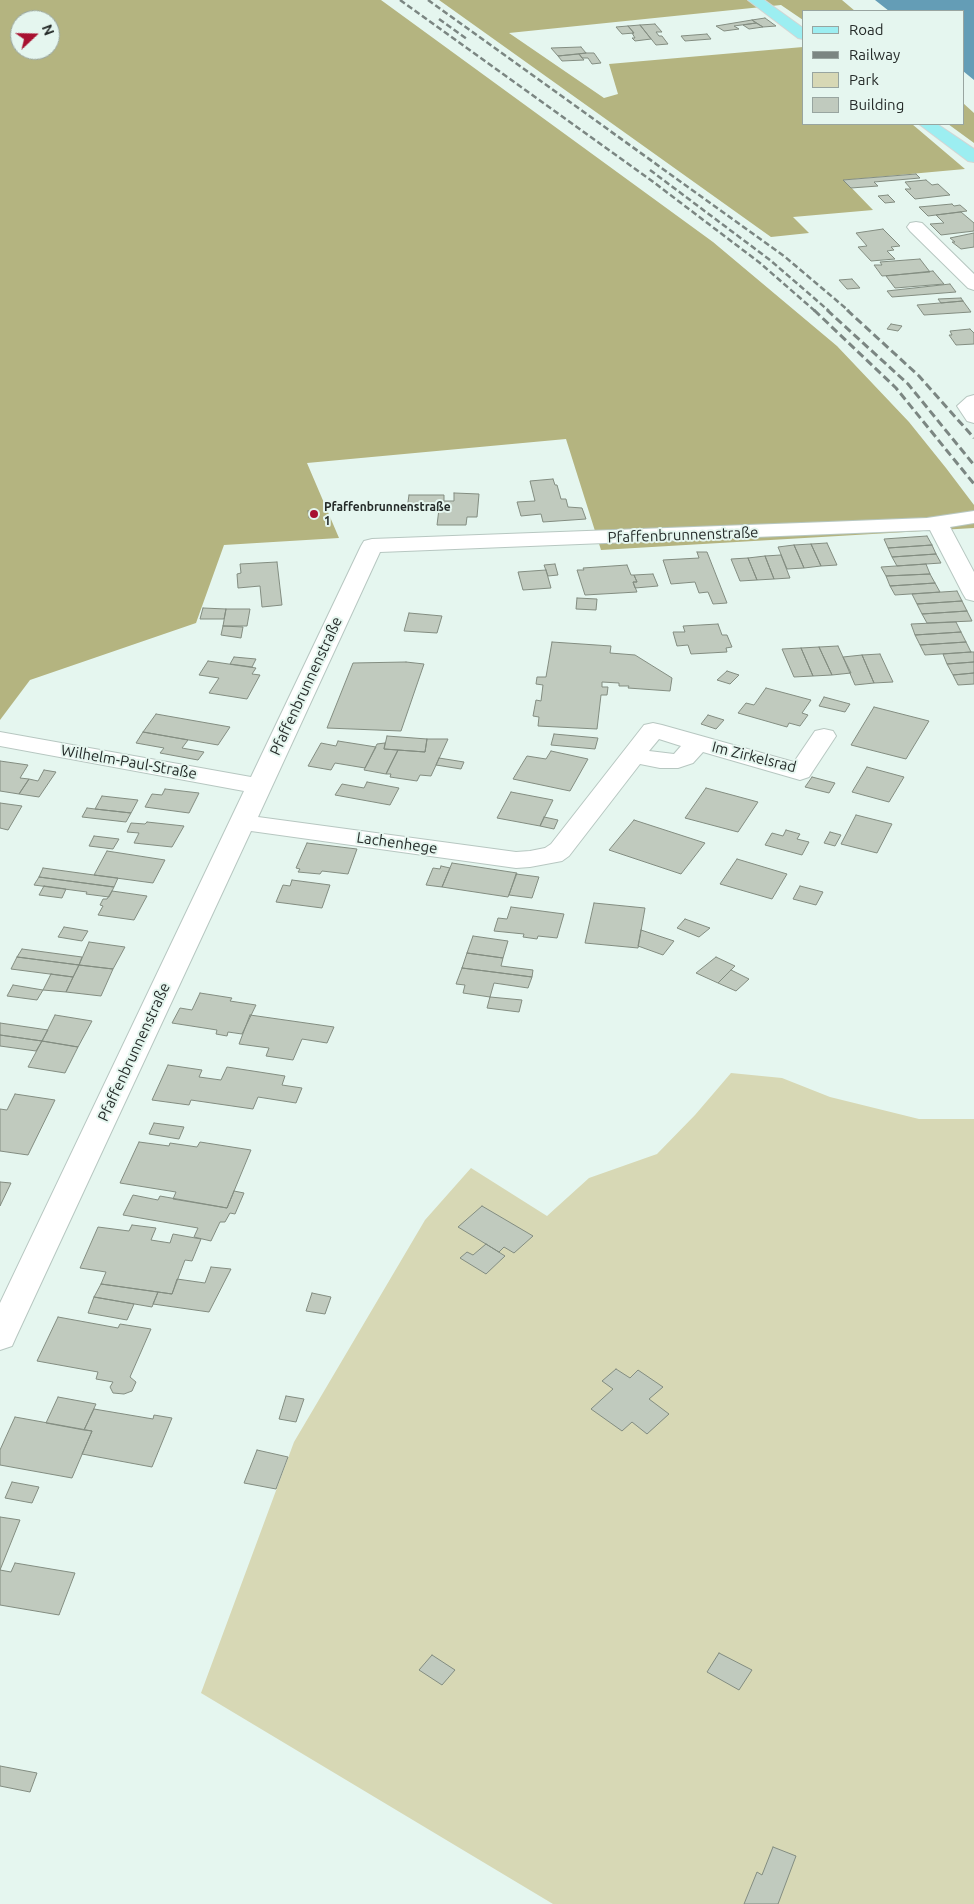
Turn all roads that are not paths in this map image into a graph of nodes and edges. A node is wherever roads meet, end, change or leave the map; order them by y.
1 (754, 0) edge
2 (802, 34) edge
3 (928, 125) edge
4 (974, 157) edge
5 (916, 227) dead end
6 (974, 284) edge
7 (974, 401) edge
8 (974, 417) edge
9 (974, 517) edge
10 (937, 522) junction
11 (974, 594) edge
12 (824, 736) dead end
13 (0, 739) edge
14 (259, 786) junction
15 (241, 822) junction
16 (553, 855) joint
17 (0, 1337) edge

1 - 2 main road
3 - 4 main road
5 - 6 street
7 - 8 street
9 - 10 street, Pfaffenbrunnenstraße
10 - 11 street
10 - 14 street, Pfaffenbrunnenstraße
12 - 16 street, Im Zirkelsrad
13 - 14 street, Wilhelm-Paul-Straße
14 - 15 street, Pfaffenbrunnenstraße
15 - 16 street, Lachenhege
15 - 17 street, Pfaffenbrunnenstraße

